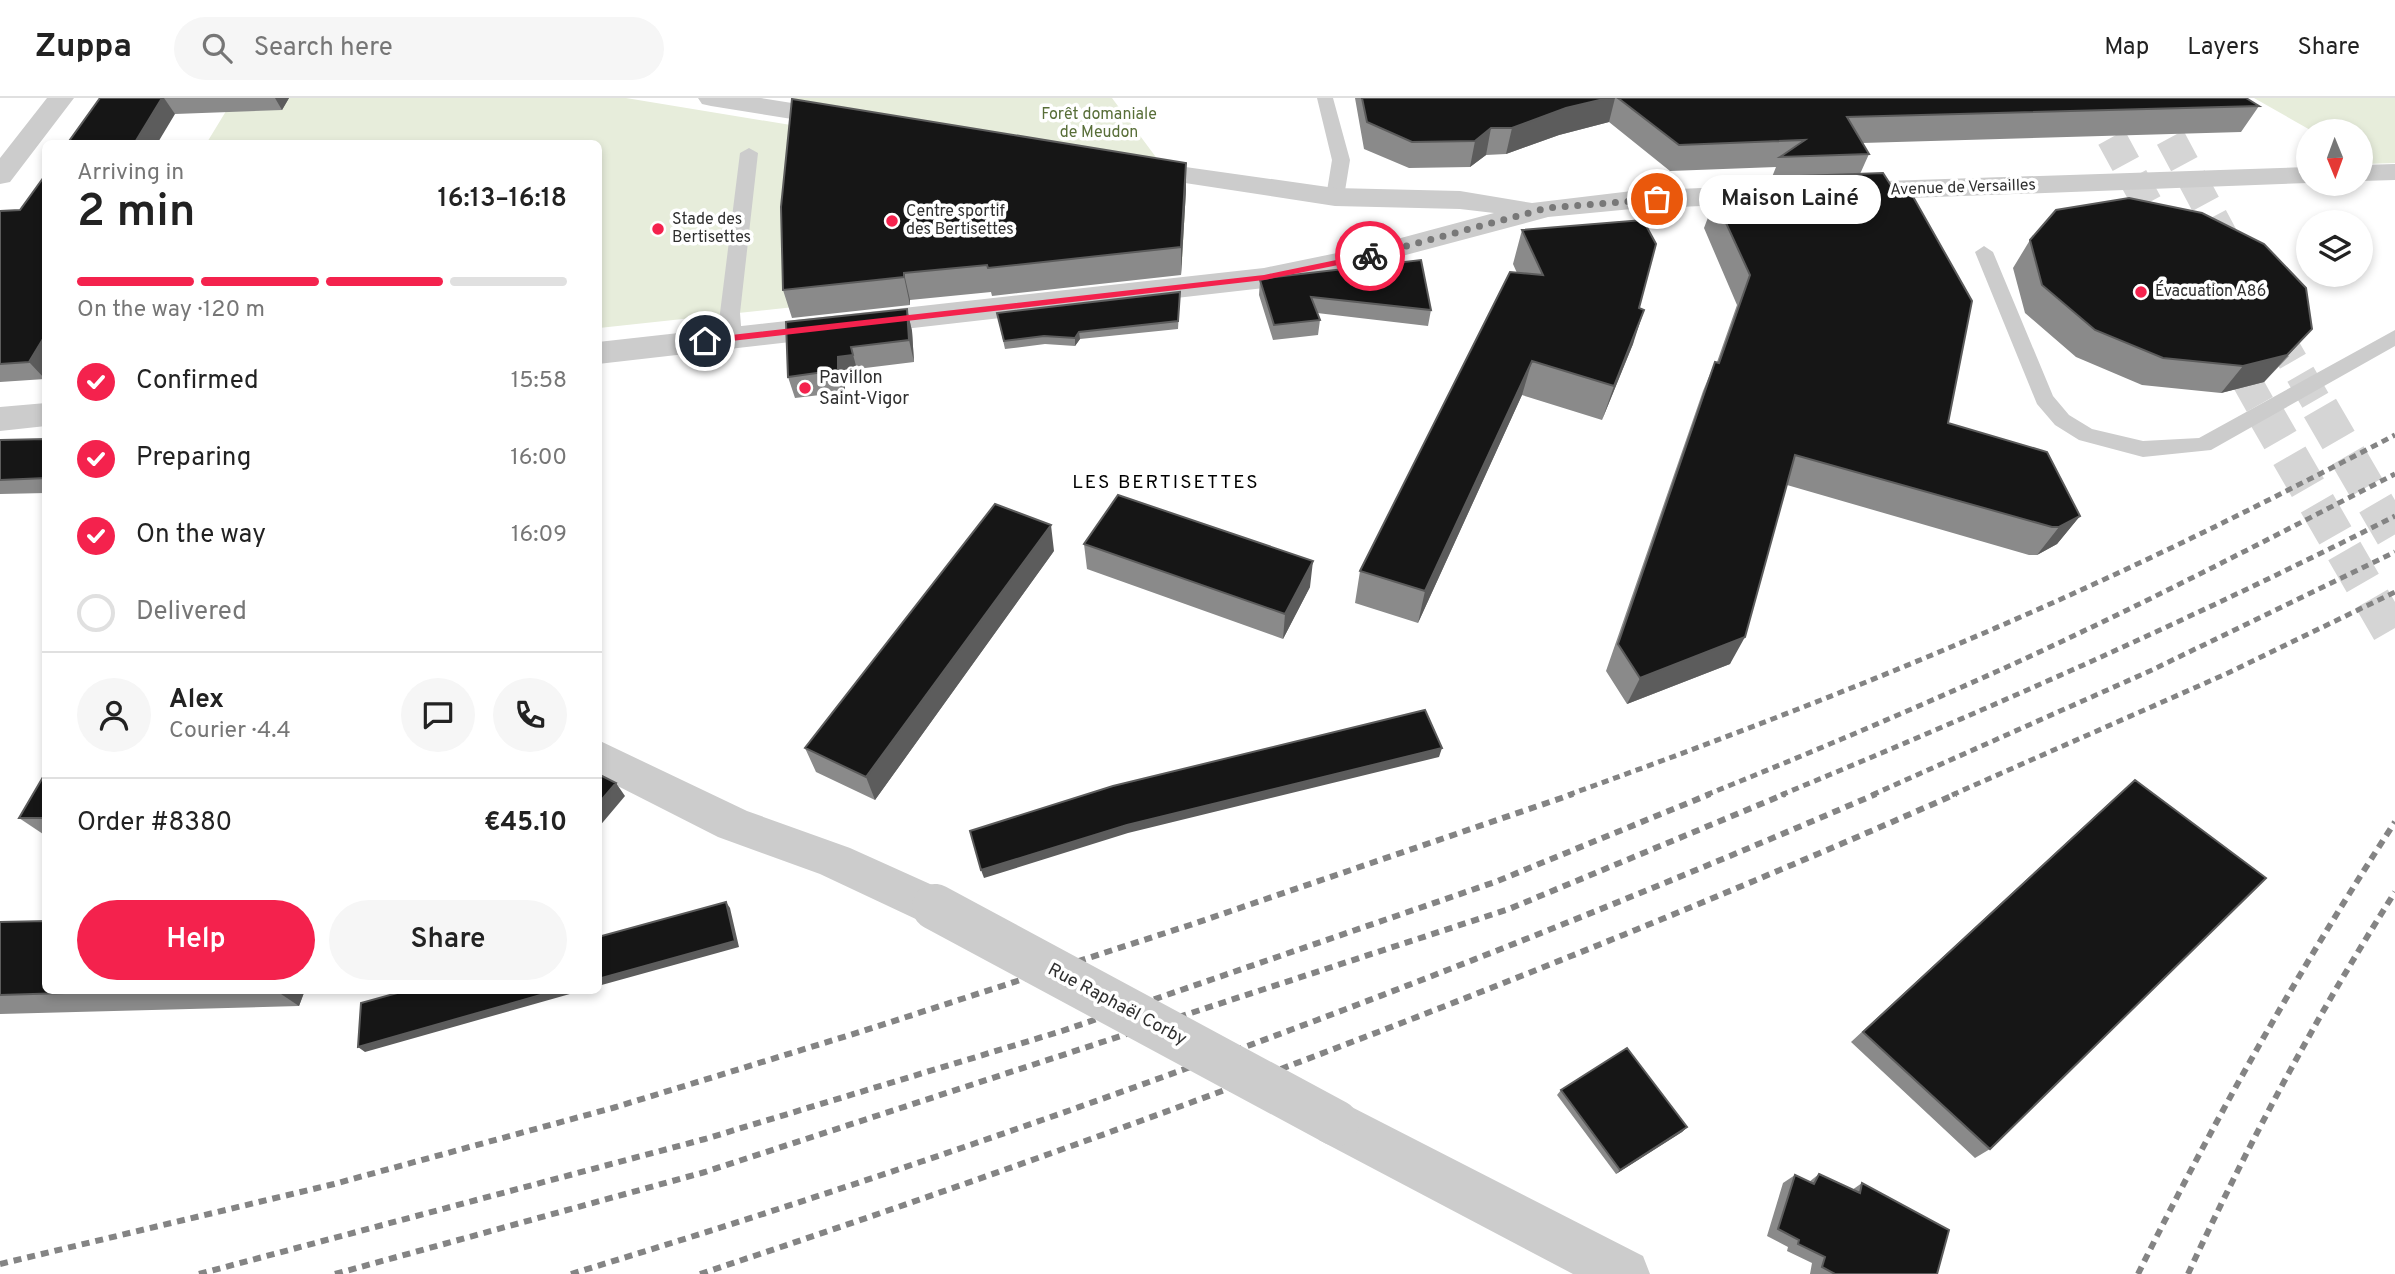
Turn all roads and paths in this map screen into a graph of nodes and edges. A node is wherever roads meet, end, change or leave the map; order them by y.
1 (61, 98) edge
2 (711, 98) edge
3 (1325, 98) edge
4 (864, 123) edge
5 (749, 153) dead end
6 (1116, 165) edge
7 (2395, 172) edge
8 (2373, 173) edge
9 (2296, 175) edge
10 (0, 176) edge
11 (1537, 211) junction
12 (1353, 226) junction
13 (1984, 252) dead end
14 (2395, 337) edge
15 (732, 338) junction
16 (602, 353) edge
17 (42, 414) edge
18 (0, 418) edge
19 (602, 759) edge
20 (1625, 1274) edge

1 - 10 street
2 - 4 street
3 - 12 lane
5 - 15 lane
6 - 12 street
7 - 8 street
9 - 11 street, Avenue de Versailles
11 - 12 street, Avenue de Versailles
11 - 12 street
12 - 15 street
13 - 14 lane
15 - 16 street
17 - 18 street
19 - 20 street, Rue Raphaël Corby, bridge

